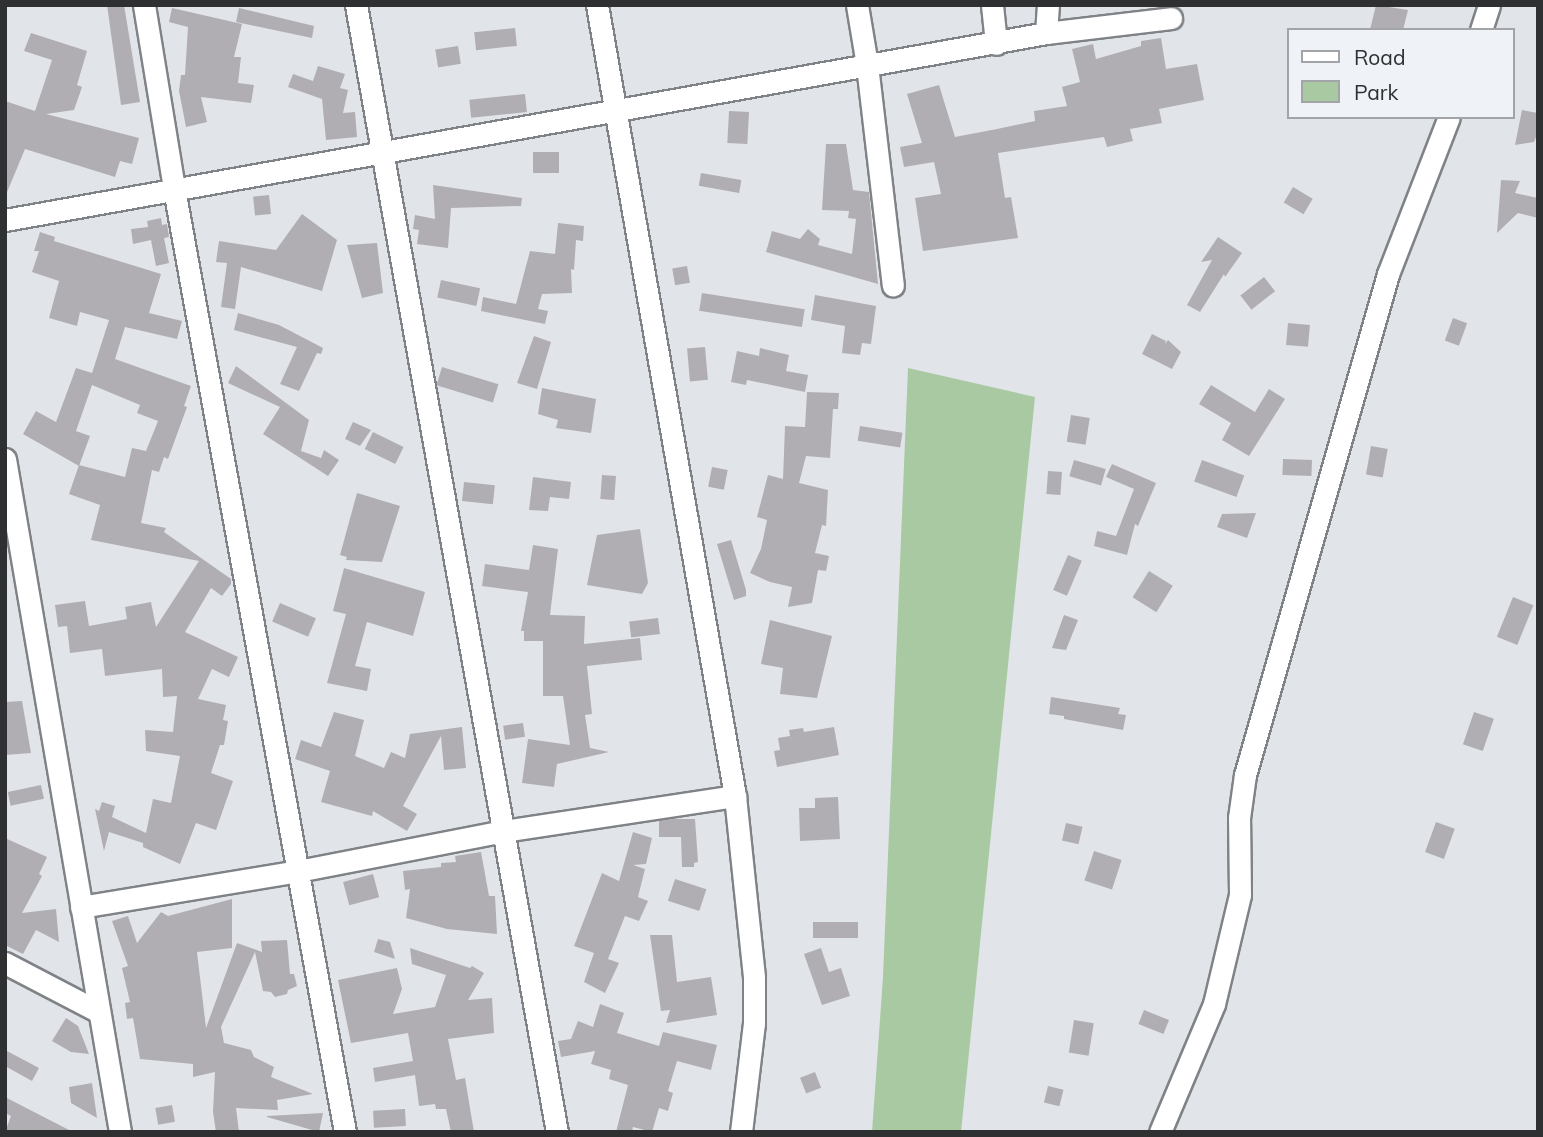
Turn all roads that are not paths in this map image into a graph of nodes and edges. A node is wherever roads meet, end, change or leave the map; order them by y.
1 (144, 5) edge
2 (356, 5) edge
3 (597, 5) edge
4 (857, 5) edge
5 (992, 5) edge
6 (1048, 5) edge
7 (1489, 5) edge
8 (1171, 19) dead end
9 (1482, 28) edge
10 (1046, 33) junction
11 (996, 44) junction
12 (867, 65) junction
13 (617, 112) junction
14 (1448, 119) edge
15 (383, 150) junction
16 (174, 189) junction
17 (5, 220) edge
18 (893, 285) dead end
19 (5, 459) edge
20 (735, 796) junction
21 (503, 831) junction
22 (298, 870) junction
23 (81, 907) junction
24 (5, 962) edge
25 (99, 1012) junction
26 (120, 1132) edge
27 (345, 1132) edge
28 (556, 1132) edge
29 (741, 1132) edge
30 (1160, 1132) edge

1 - 16 street
2 - 15 street
3 - 13 street
4 - 12 street
5 - 11 street
6 - 10 street
7 - 9 street
8 - 10 street
10 - 11 street
11 - 12 street
12 - 13 street
12 - 18 street
13 - 15 street
13 - 20 street
14 - 30 street
15 - 16 street
15 - 21 street
16 - 17 street
16 - 22 street
19 - 23 street
20 - 21 street
20 - 29 street
21 - 22 street
21 - 28 street
22 - 23 street
22 - 27 street
23 - 25 street
24 - 25 street
25 - 26 street

